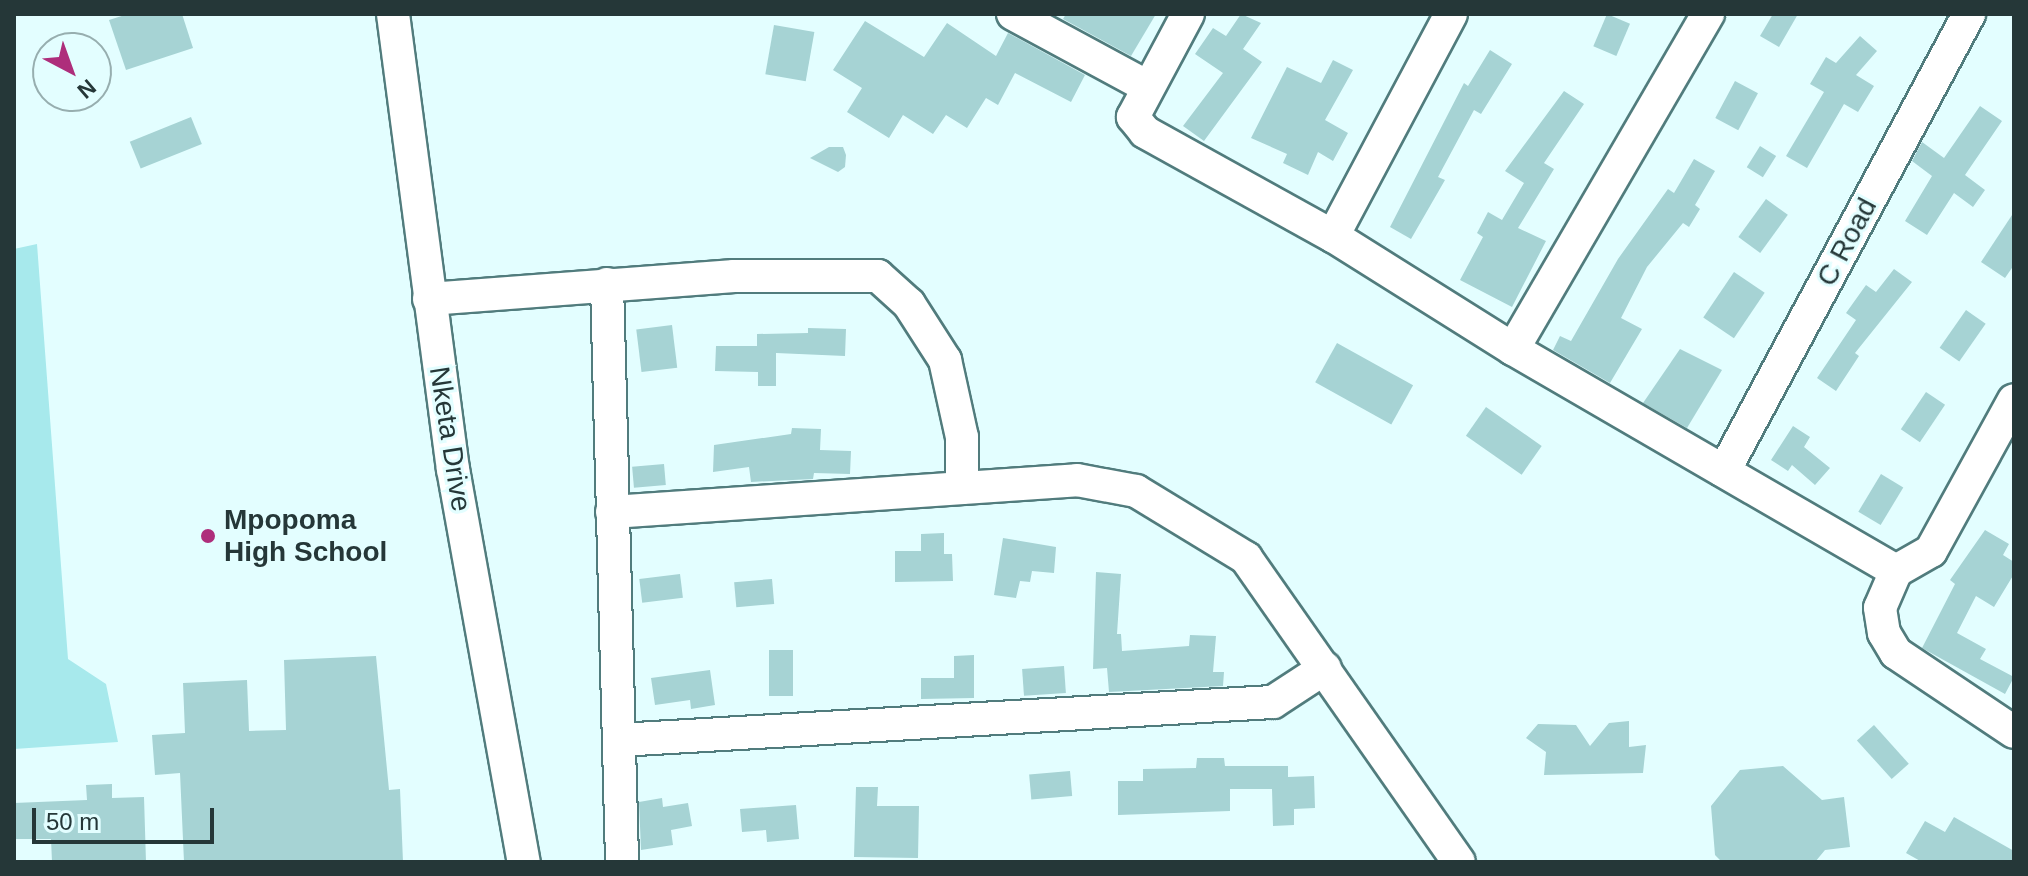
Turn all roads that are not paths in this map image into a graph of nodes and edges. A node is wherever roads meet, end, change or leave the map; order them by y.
1 (393, 14) edge
2 (1013, 14) edge
3 (1188, 14) edge
4 (1451, 14) edge
5 (1708, 14) edge
6 (1969, 14) edge
7 (1148, 87) junction
8 (1333, 236) junction
9 (607, 284) junction
10 (429, 299) junction
11 (1513, 349) junction
12 (2014, 400) edge
13 (1724, 471) junction
14 (962, 488) junction
15 (612, 512) junction
16 (1896, 571) junction
17 (1325, 668) junction
18 (2014, 732) edge
19 (619, 740) junction
20 (524, 862) edge
21 (622, 862) edge
22 (1459, 862) edge

1 - 10 street, Nketa Drive
2 - 7 street
3 - 7 street
4 - 8 street
5 - 11 street
6 - 13 street, C Road
7 - 8 street
8 - 11 street
9 - 10 street
9 - 14 street
9 - 15 street
10 - 20 street, Nketa Drive
11 - 13 street
12 - 16 street
13 - 16 street
14 - 15 street
14 - 17 street
15 - 19 street
16 - 18 street
17 - 19 street
17 - 22 street
19 - 21 street

